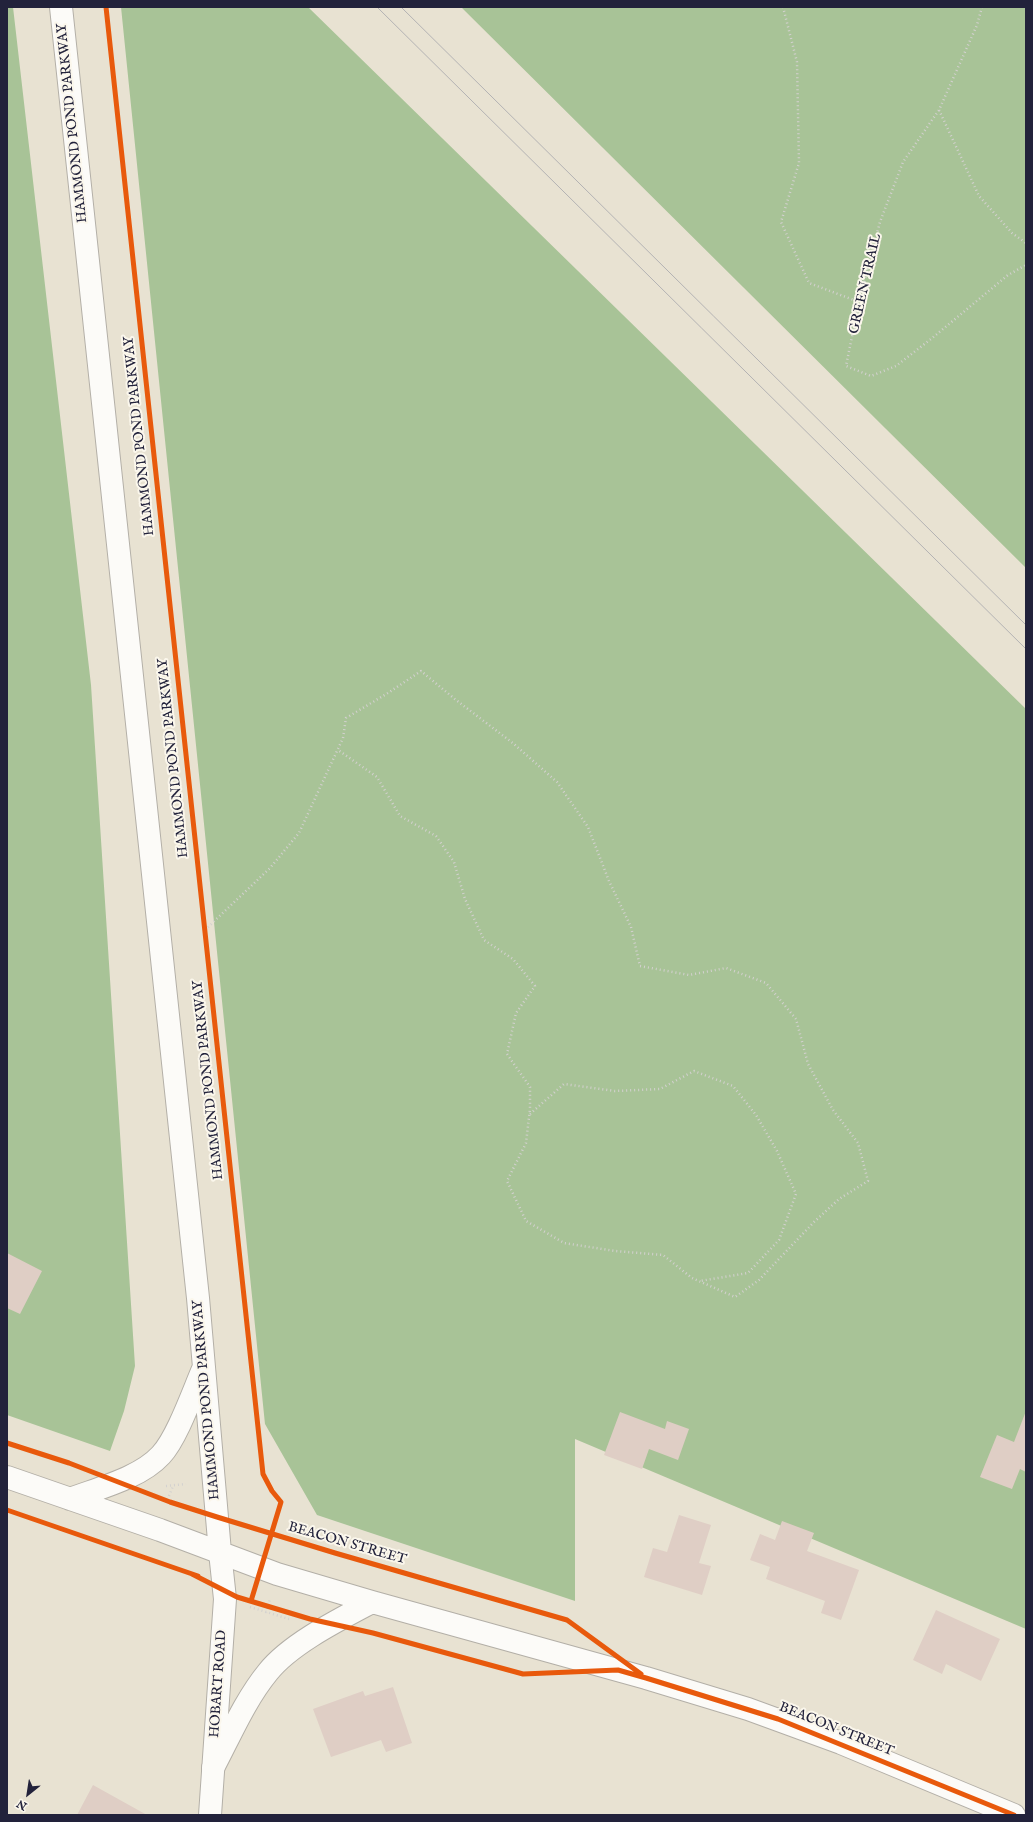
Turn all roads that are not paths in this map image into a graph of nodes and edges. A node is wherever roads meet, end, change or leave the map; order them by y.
1 (61, 7) edge
2 (204, 1366) junction
3 (7, 1477) edge
4 (70, 1499) junction
5 (220, 1552) junction
6 (372, 1602) junction
7 (213, 1768) junction
8 (210, 1815) edge
9 (1014, 1815) edge

1 - 2 main road, HAMMOND POND PARKWAY
2 - 4 main road
2 - 5 main road, HAMMOND POND PARKWAY
3 - 4 main road, BEACON STREET
4 - 5 main road, BEACON STREET
5 - 6 main road, BEACON STREET
5 - 7 main road, HOBART ROAD
6 - 7 main road
6 - 9 main road, BEACON STREET
7 - 8 main road, HOBART ROAD

